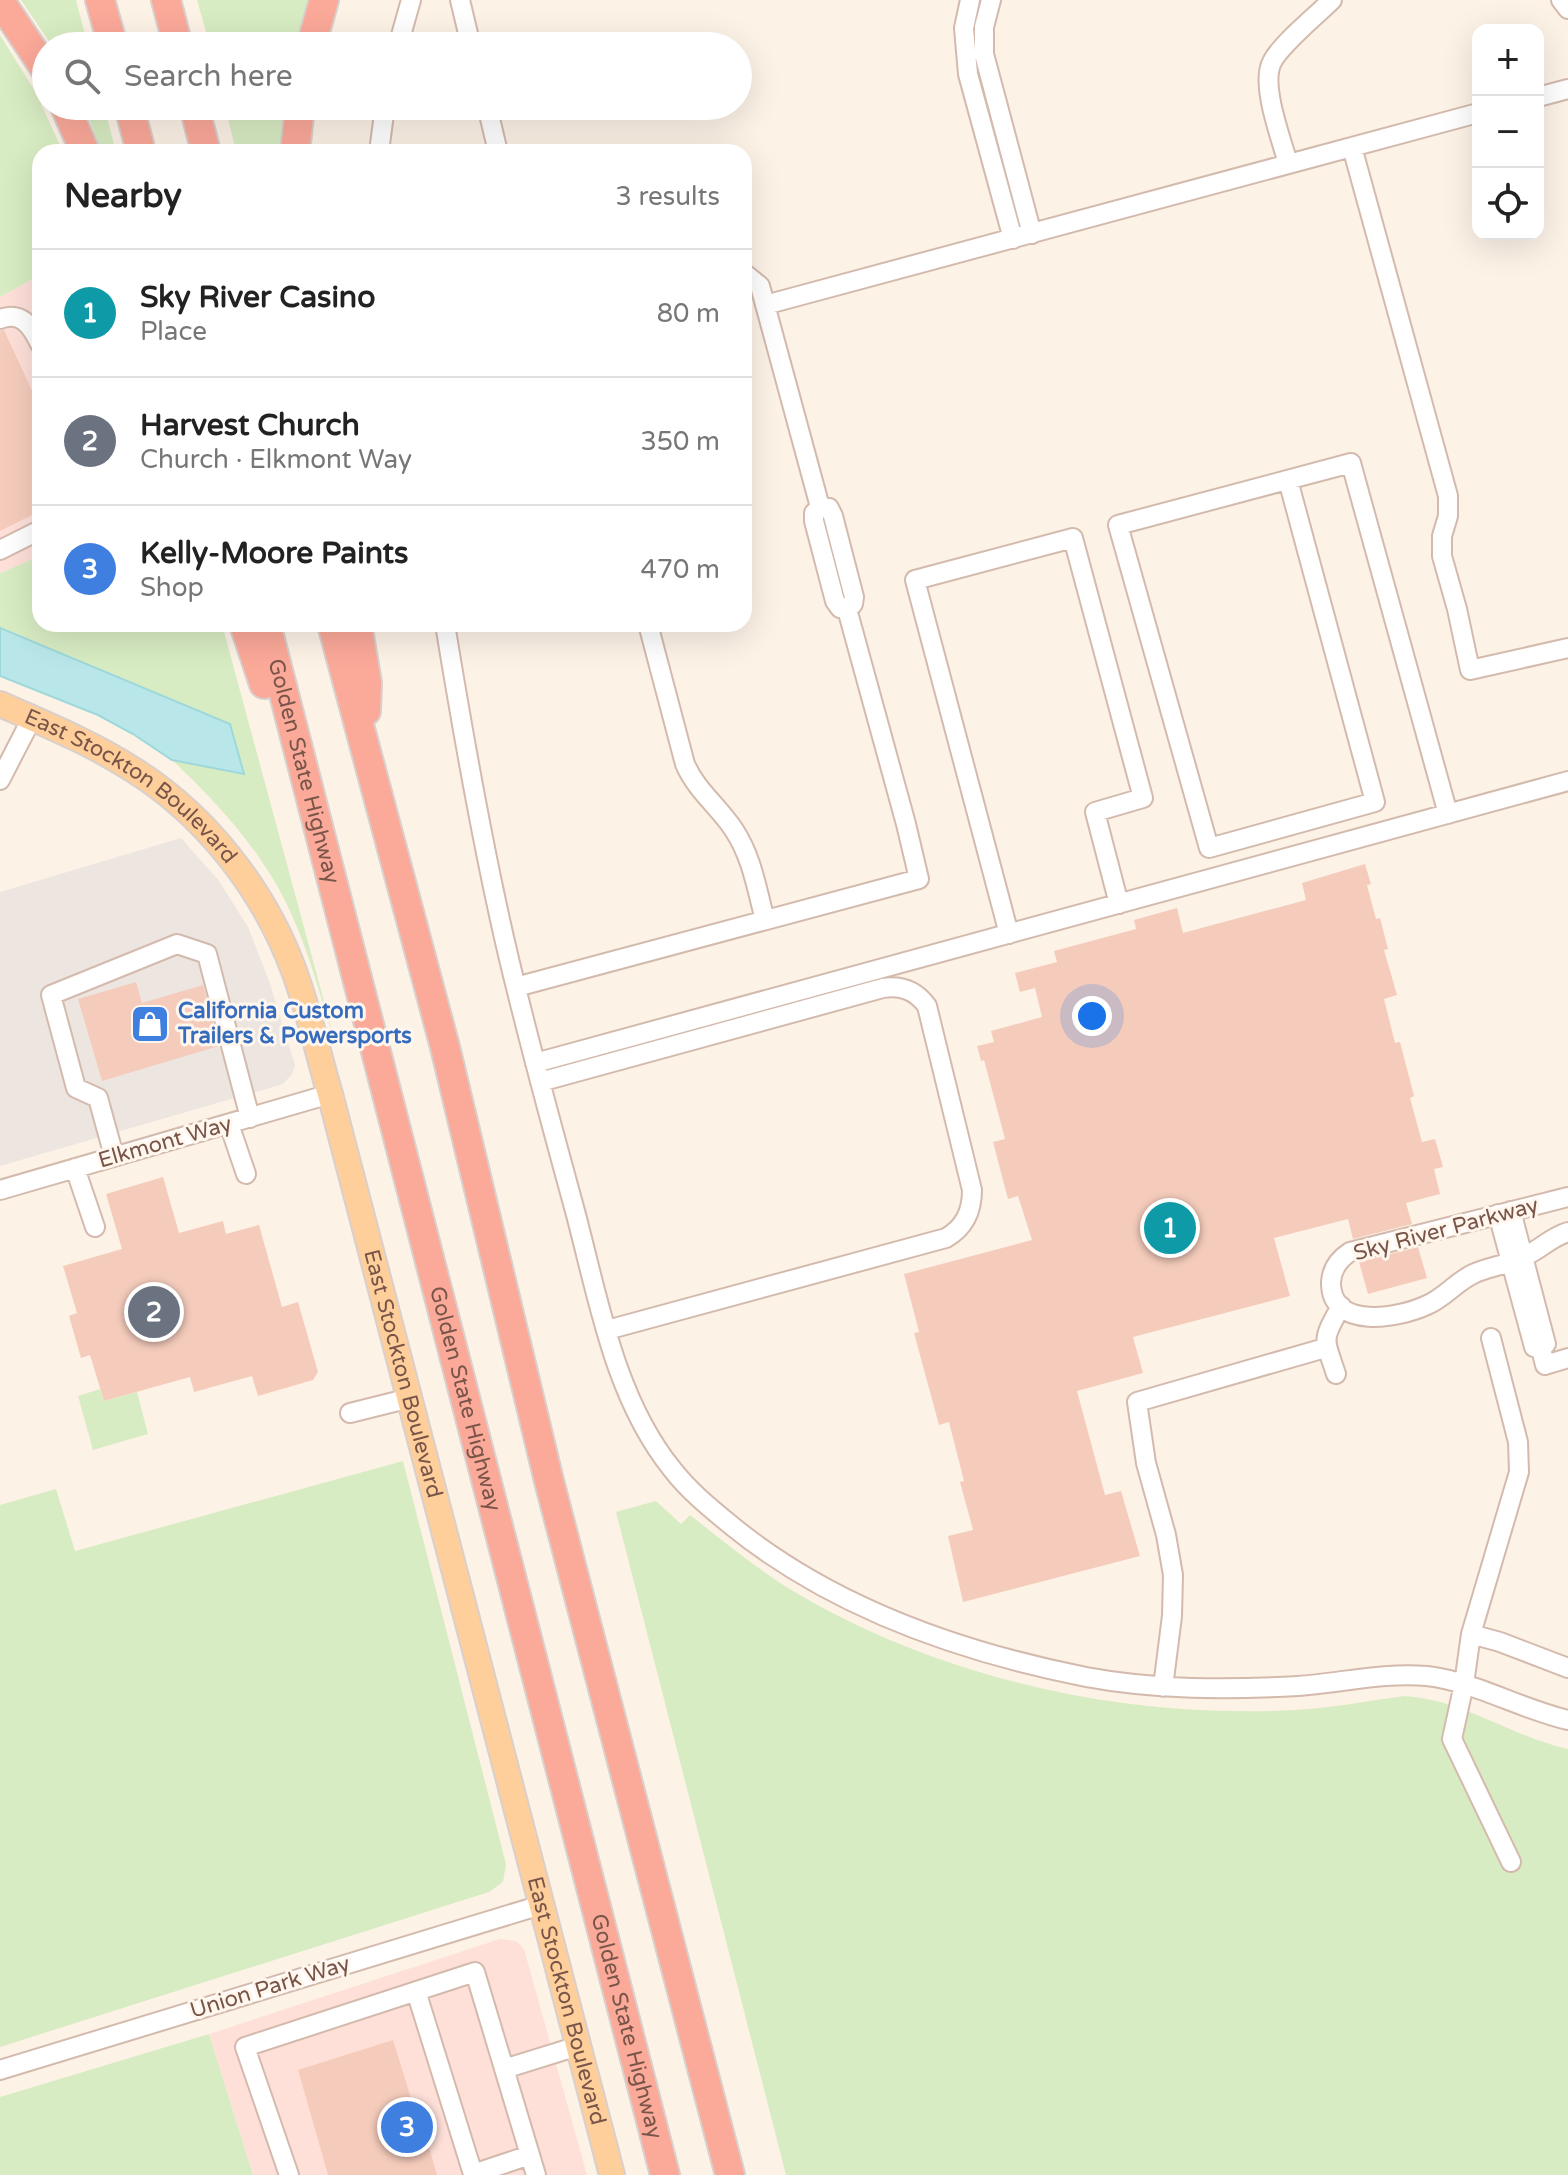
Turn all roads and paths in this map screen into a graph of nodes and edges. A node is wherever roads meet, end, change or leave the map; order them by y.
1 (100, 0) edge
2 (166, 0) edge
3 (324, 0) edge
4 (411, 0) edge
5 (460, 0) edge
6 (970, 0) edge
7 (991, 0) edge
8 (1332, 0) edge
9 (1561, 0) edge
10 (0, 1) edge
11 (1568, 9) edge
12 (109, 32) edge
13 (174, 32) edge
14 (315, 32) edge
15 (402, 32) edge
16 (468, 32) edge
17 (32, 49) edge
18 (1568, 89) edge
19 (1542, 96) edge
20 (1472, 115) edge
21 (71, 120) edge
22 (133, 120) edge
23 (198, 120) edge
24 (298, 120) edge
25 (383, 120) edge
26 (490, 120) edge
27 (82, 144) edge
28 (139, 144) edge
29 (204, 144) edge
30 (296, 144) edge
31 (380, 144) edge
32 (496, 144) edge
33 (1352, 147) junction
34 (1288, 164) junction
35 (1023, 236) junction
36 (752, 280) edge
37 (765, 305) junction
38 (0, 319) edge
39 (32, 329) edge
40 (1288, 480) junction
41 (32, 534) edge
42 (0, 550) edge
43 (247, 632) edge
44 (268, 632) edge
45 (334, 632) edge
46 (358, 632) edge
47 (446, 632) edge
48 (650, 632) edge
49 (1559, 650) edge
50 (0, 704) edge
51 (32, 718) junction
52 (366, 751) junction
53 (0, 780) edge
54 (1568, 781) edge
55 (1448, 814) junction
56 (337, 894) junction
57 (1119, 904) junction
58 (765, 920) junction
59 (1009, 934) junction
60 (516, 987) junction
61 (535, 1063) junction
62 (540, 1082) junction
63 (330, 1094) junction
64 (250, 1118) junction
65 (229, 1124) junction
66 (114, 1156) junction
67 (75, 1168) junction
68 (246, 1174) dead end
69 (0, 1190) edge
70 (1568, 1197) edge
71 (1504, 1212) junction
72 (95, 1227) dead end
73 (1568, 1232) edge
74 (1517, 1260) junction
75 (1341, 1306) junction
76 (607, 1330) junction
77 (1491, 1338) dead end
78 (1325, 1348) junction
79 (1568, 1358) edge
80 (1336, 1374) dead end
81 (410, 1398) junction
82 (350, 1413) dead end
83 (1471, 1634) junction
84 (1568, 1668) edge
85 (1464, 1684) junction
86 (1163, 1687) junction
87 (1568, 1720) edge
88 (1511, 1862) dead end
89 (541, 1905) junction
90 (416, 1991) junction
91 (578, 2046) junction
92 (504, 2069) junction
93 (0, 2070) edge
94 (530, 2155) junction
95 (289, 2175) edge
96 (536, 2175) edge
97 (612, 2175) edge
98 (665, 2175) edge
99 (730, 2175) edge

1 - 12 highway
2 - 13 highway
3 - 14 highway
4 - 15 street
5 - 16 street
6 - 35 street
7 - 35 street
8 - 34 street
9 - 11 street
10 - 17 highway
18 - 19 street
20 - 33 street
21 - 27 highway
22 - 28 highway
23 - 29 highway
24 - 30 highway
25 - 31 street
26 - 32 street
33 - 34 street
33 - 49 street
34 - 35 street
35 - 37 street
36 - 37 street
37 - 58 street
38 - 39 street
40 - 40 street
40 - 55 street
41 - 42 street
43 - 56 highway
44 - 56 highway, Golden State Highway
45 - 52 highway
46 - 52 highway
47 - 60 street
48 - 58 street
50 - 51 main road, East Stockton Boulevard
51 - 53 street
51 - 63 main road, East Stockton Boulevard
52 - 99 highway
54 - 55 street
55 - 57 street
56 - 98 highway, Golden State Highway
57 - 59 street
57 - 59 street
58 - 60 street
59 - 61 street
60 - 61 street
61 - 62 street
62 - 76 street
62 - 76 street
63 - 64 street, Elkmont Way
63 - 81 main road, East Stockton Boulevard
64 - 65 street, Elkmont Way
64 - 66 street
65 - 66 street, Elkmont Way
65 - 68 street
66 - 67 street, Elkmont Way
67 - 69 street, Elkmont Way
67 - 72 street
70 - 71 street, Sky River Parkway
71 - 74 street
71 - 75 street, Sky River Parkway
73 - 74 street, Sky River Parkway
74 - 75 street, Sky River Parkway
74 - 79 street
75 - 78 street
76 - 86 street
77 - 83 street
78 - 80 street
78 - 86 street
81 - 82 street
81 - 89 main road, East Stockton Boulevard
83 - 84 street
83 - 85 street
85 - 86 street
85 - 87 street
85 - 88 street
89 - 91 main road, East Stockton Boulevard
89 - 93 street, Union Park Way
90 - 92 street
90 - 94 street
90 - 95 street
91 - 92 street
91 - 97 main road, East Stockton Boulevard
92 - 94 street
94 - 96 street

